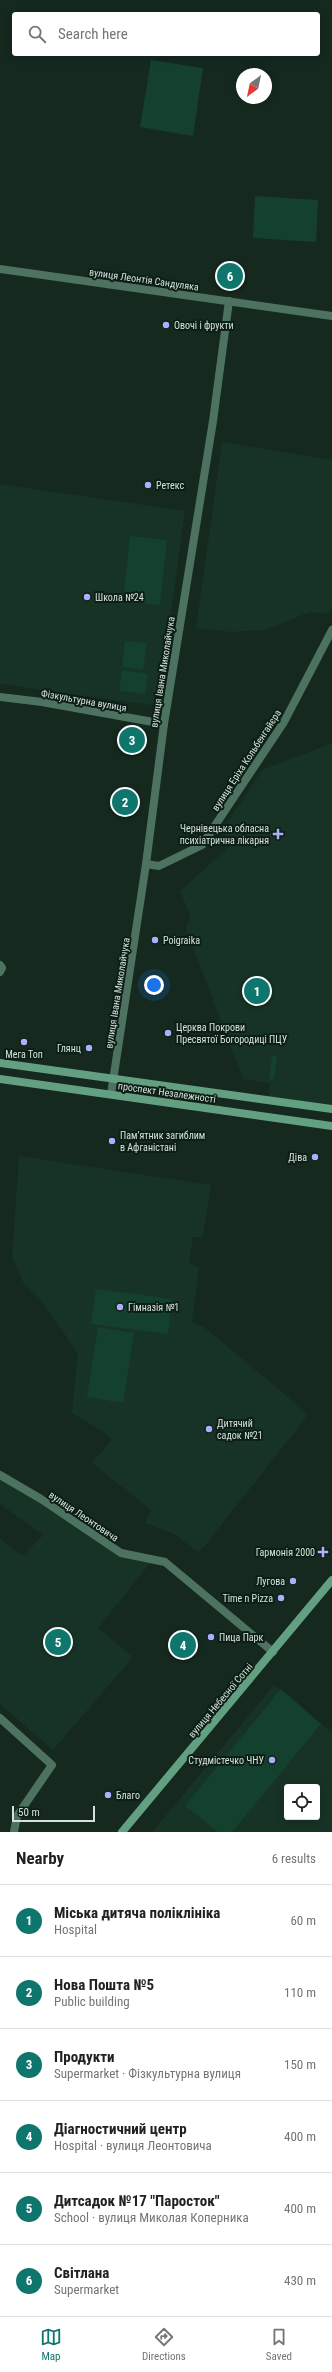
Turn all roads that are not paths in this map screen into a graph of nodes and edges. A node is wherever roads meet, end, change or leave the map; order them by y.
1 (0, 269) edge
2 (229, 301) junction
3 (332, 316) edge
4 (332, 630) edge
5 (0, 697) edge
6 (164, 724) junction
7 (146, 864) junction
8 (0, 965) edge
9 (0, 972) edge
10 (0, 1063) edge
11 (113, 1078) junction
12 (0, 1079) edge
13 (111, 1094) junction
14 (332, 1109) edge
15 (332, 1126) edge
16 (0, 1475) edge
17 (332, 1580) edge
18 (273, 1652) junction
19 (0, 1718) edge
20 (14, 1832) edge
21 (122, 1832) edge

1 - 2 street, вулиця Леонтія Сандуляка
2 - 3 street, вулиця Леонтія Сандуляка
2 - 6 street, вулиця Івана Миколайчука
4 - 7 street, вулиця Еріха Кольбенгайєра
5 - 6 street, Фізкультурна вулиця
6 - 7 street, вулиця Івана Миколайчука
7 - 11 street, вулиця Івана Миколайчука
8 - 9 street
10 - 11 main road, проспект Незалежності
11 - 13 street, вулиця Івана Миколайчука
11 - 14 main road, проспект Незалежності
12 - 13 main road, проспект Незалежності
13 - 15 main road, проспект Незалежності
16 - 18 street, вулиця Леонтовича
17 - 18 main road, вулиця Небесної Сотні
18 - 21 main road, вулиця Небесної Сотні
19 - 20 street

